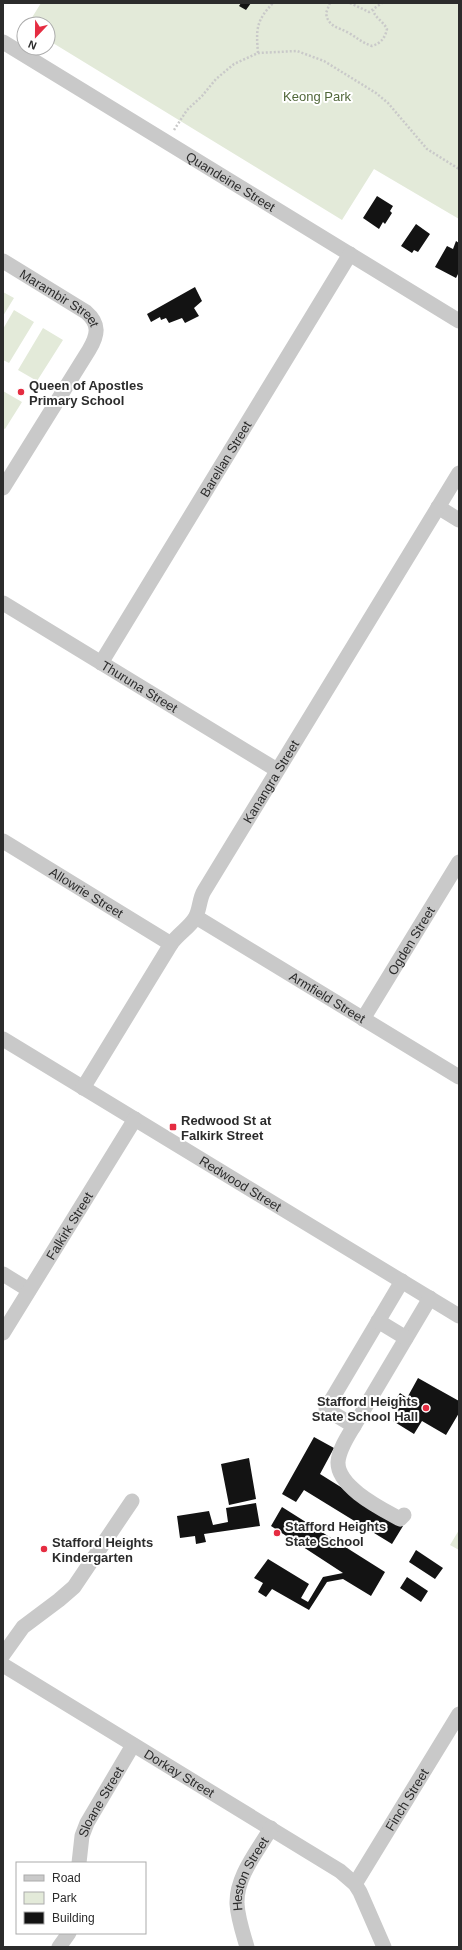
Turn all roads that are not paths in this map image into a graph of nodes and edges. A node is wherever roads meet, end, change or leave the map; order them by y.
1 (3, 42) edge
2 (350, 254) junction
3 (3, 261) edge
4 (459, 321) edge
5 (459, 473) edge
6 (3, 488) edge
7 (438, 507) junction
8 (459, 520) edge
9 (3, 603) edge
10 (101, 663) junction
11 (277, 770) junction
12 (3, 841) edge
13 (459, 862) edge
14 (196, 917) junction
15 (171, 944) junction
16 (363, 1019) junction
17 (3, 1039) edge
18 (459, 1077) edge
19 (83, 1088) junction
20 (135, 1119) junction
21 (3, 1274) edge
22 (402, 1281) junction
23 (29, 1290) junction
24 (430, 1298) junction
25 (458, 1316) edge
26 (378, 1321) junction
27 (3, 1333) edge
28 (406, 1338) junction
29 (354, 1426) junction
30 (132, 1501) dead end
31 (404, 1514) dead end
32 (3, 1655) edge
33 (3, 1665) edge
34 (459, 1714) edge
35 (133, 1745) junction
36 (271, 1828) junction
37 (79, 1862) edge
38 (354, 1884) junction
39 (68, 1934) edge
40 (59, 1947) edge
41 (247, 1947) edge
42 (384, 1947) edge

1 - 2 street, Quandeine Street
2 - 4 street, Quandeine Street
2 - 10 street, Barellan Street
3 - 6 street, Marambir Street
5 - 7 street, Kanangra Street
7 - 8 street
7 - 11 street, Kanangra Street
9 - 10 street, Thuruna Street
10 - 11 street, Thuruna Street
11 - 14 street, Kanangra Street
12 - 15 street, Allowrie Street
13 - 16 street, Ogden Street
14 - 15 street
14 - 16 street, Armfield Street
15 - 19 street
16 - 18 street, Armfield Street
17 - 19 street, Redwood Street
19 - 20 street, Redwood Street
20 - 22 street, Redwood Street
20 - 23 street, Falkirk Street
21 - 23 street
22 - 24 street, Redwood Street
22 - 26 street
23 - 27 street, Falkirk Street
24 - 25 street, Redwood Street
24 - 28 street
26 - 28 street
26 - 29 street
28 - 29 street
29 - 31 street
30 - 32 street
33 - 35 street, Dorkay Street
34 - 38 street, Finch Street
35 - 36 street, Dorkay Street
35 - 37 street, Sloane Street
36 - 38 street, Dorkay Street
36 - 41 street, Heston Street
38 - 42 street, Dorkay Street
39 - 40 street

